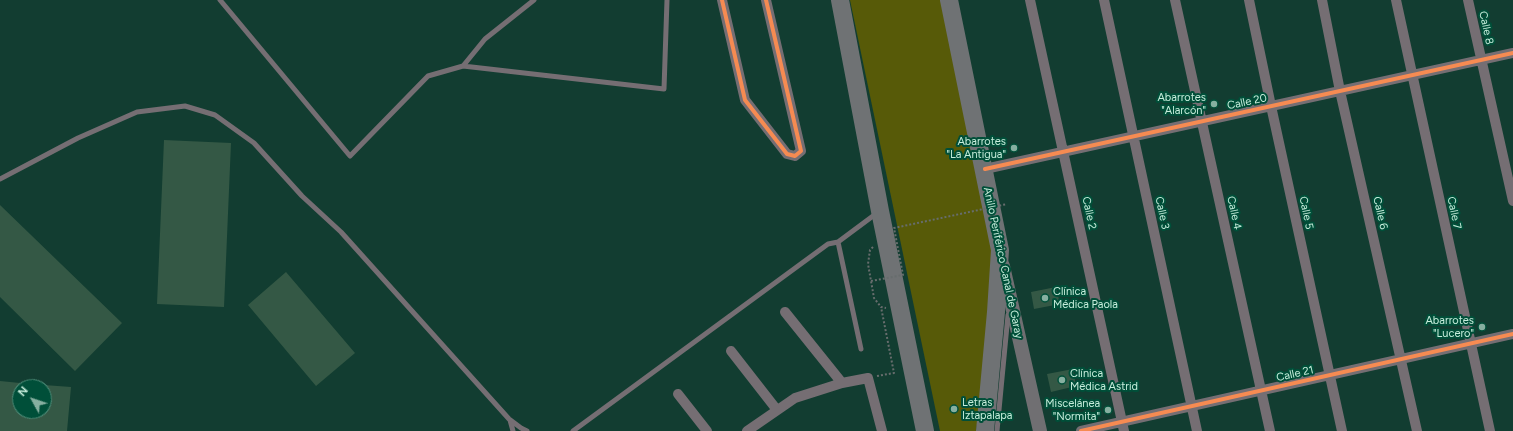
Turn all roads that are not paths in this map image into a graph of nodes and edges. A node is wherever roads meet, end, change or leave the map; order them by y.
1 (220, 0) edge
2 (534, 0) edge
3 (667, 0) edge
4 (722, 0) edge
5 (766, 0) edge
6 (840, 0) edge
7 (949, 0) edge
8 (1030, 0) edge
9 (1104, 0) edge
10 (1175, 0) edge
11 (1249, 0) edge
12 (1322, 0) edge
13 (1396, 0) edge
14 (1468, 0) edge
15 (1513, 53) edge
16 (1480, 60) junction
17 (463, 66) junction
18 (1412, 75) junction
19 (1340, 91) junction
20 (1271, 106) junction
21 (1202, 121) junction
22 (1134, 136) junction
23 (1063, 152) junction
24 (984, 169) junction
25 (0, 178) edge
26 (1513, 201) edge
27 (880, 211) junction
28 (838, 242) junction
29 (1000, 250) junction
30 (1010, 300) junction
31 (785, 312) dead end
32 (1513, 334) edge
33 (1471, 344) junction
34 (861, 350) dead end
35 (731, 352) dead end
36 (1401, 360) junction
37 (1330, 375) junction
38 (842, 383) junction
39 (1261, 391) junction
40 (678, 394) dead end
41 (1192, 406) junction
42 (777, 410) junction
43 (509, 419) junction
44 (1123, 426) edge
45 (578, 427) junction
46 (513, 431) edge
47 (528, 431) edge
48 (570, 431) edge
49 (573, 431) edge
50 (707, 431) edge
51 (747, 431) edge
52 (882, 431) edge
53 (926, 431) edge
54 (985, 431) edge
55 (998, 431) edge
56 (1040, 431) edge
57 (1081, 431) edge
58 (1197, 431) edge
59 (1270, 431) edge
60 (1342, 431) edge
61 (1417, 431) edge
62 (1490, 431) edge

1 - 17 lane
2 - 17 lane
3 - 17 lane
4 - 5 street
6 - 27 highway
7 - 24 highway, Anillo Periférico Canal de Garay
8 - 23 street, Calle 2
9 - 22 street, Calle 3
10 - 21 street, Calle 4
11 - 20 street, Calle 5
12 - 19 street, Calle 6
13 - 18 street, Calle 7
14 - 16 street, Calle 8
15 - 16 street, Calle 20
16 - 18 street, Calle 20
16 - 26 street, Calle 8
18 - 19 street, Calle 20
18 - 33 street, Calle 7
19 - 20 street, Calle 20
19 - 36 street, Calle 6
20 - 21 street, Calle 20
20 - 37 street, Calle 5
21 - 22 street, Calle 20
21 - 39 street, Calle 4
22 - 23 street, Calle 20
22 - 41 street, Calle 3
23 - 24 street, Calle 20
23 - 44 street, Calle 2
24 - 29 highway, Anillo Periférico Canal de Garay
25 - 43 lane
27 - 28 lane
27 - 53 highway
28 - 34 lane
28 - 45 lane
29 - 30 main road, Anillo Periférico Canal de Garay
29 - 54 highway
30 - 55 lane
30 - 56 main road, Anillo Periférico Canal de Garay
31 - 38 street
32 - 33 street, Calle 21
33 - 36 street, Calle 21
33 - 62 street, Calle 7
35 - 42 street
36 - 37 street, Calle 21
36 - 61 street, Calle 6
37 - 39 street, Calle 21
37 - 60 street, Calle 5
38 - 42 street
38 - 52 street
39 - 41 street, Calle 21
39 - 59 street, Calle 4
40 - 50 street
41 - 44 street, Calle 21
41 - 58 street, Calle 3
42 - 51 street
43 - 46 lane
43 - 47 lane
44 - 57 street, Calle 21
45 - 48 lane
45 - 49 lane

